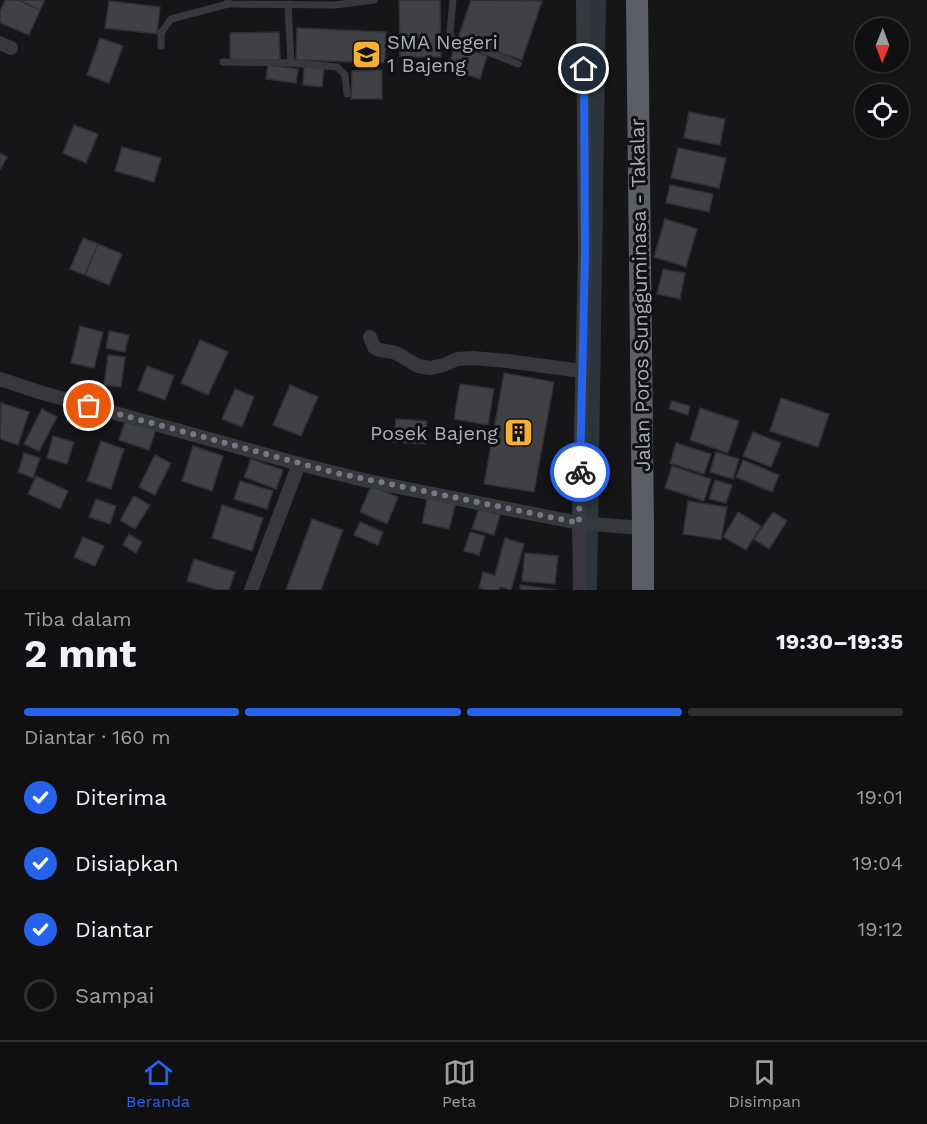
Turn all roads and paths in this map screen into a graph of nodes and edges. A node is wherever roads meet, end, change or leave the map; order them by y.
1 (374, 0) edge
2 (453, 0) edge
3 (583, 0) edge
4 (637, 0) edge
5 (228, 2) edge
6 (288, 4) junction
7 (161, 46) dead end
8 (223, 62) dead end
9 (291, 63) junction
10 (518, 64) dead end
11 (347, 94) dead end
12 (370, 338) dead end
13 (582, 371) junction
14 (0, 379) edge
15 (299, 464) junction
16 (583, 524) junction
17 (643, 528) junction
18 (251, 590) edge
19 (580, 590) edge
20 (643, 590) edge

1 - 6 lane
2 - 10 lane
3 - 13 street
4 - 17 highway, Jalan Poros Sungguminasa - Takalar
5 - 6 lane
5 - 7 lane
6 - 9 lane
8 - 9 lane
9 - 11 lane
12 - 13 street
13 - 16 street
14 - 15 street
15 - 16 street
15 - 18 street
16 - 17 street
16 - 19 street
17 - 20 highway, Jalan Poros Sungguminasa - Takalar

